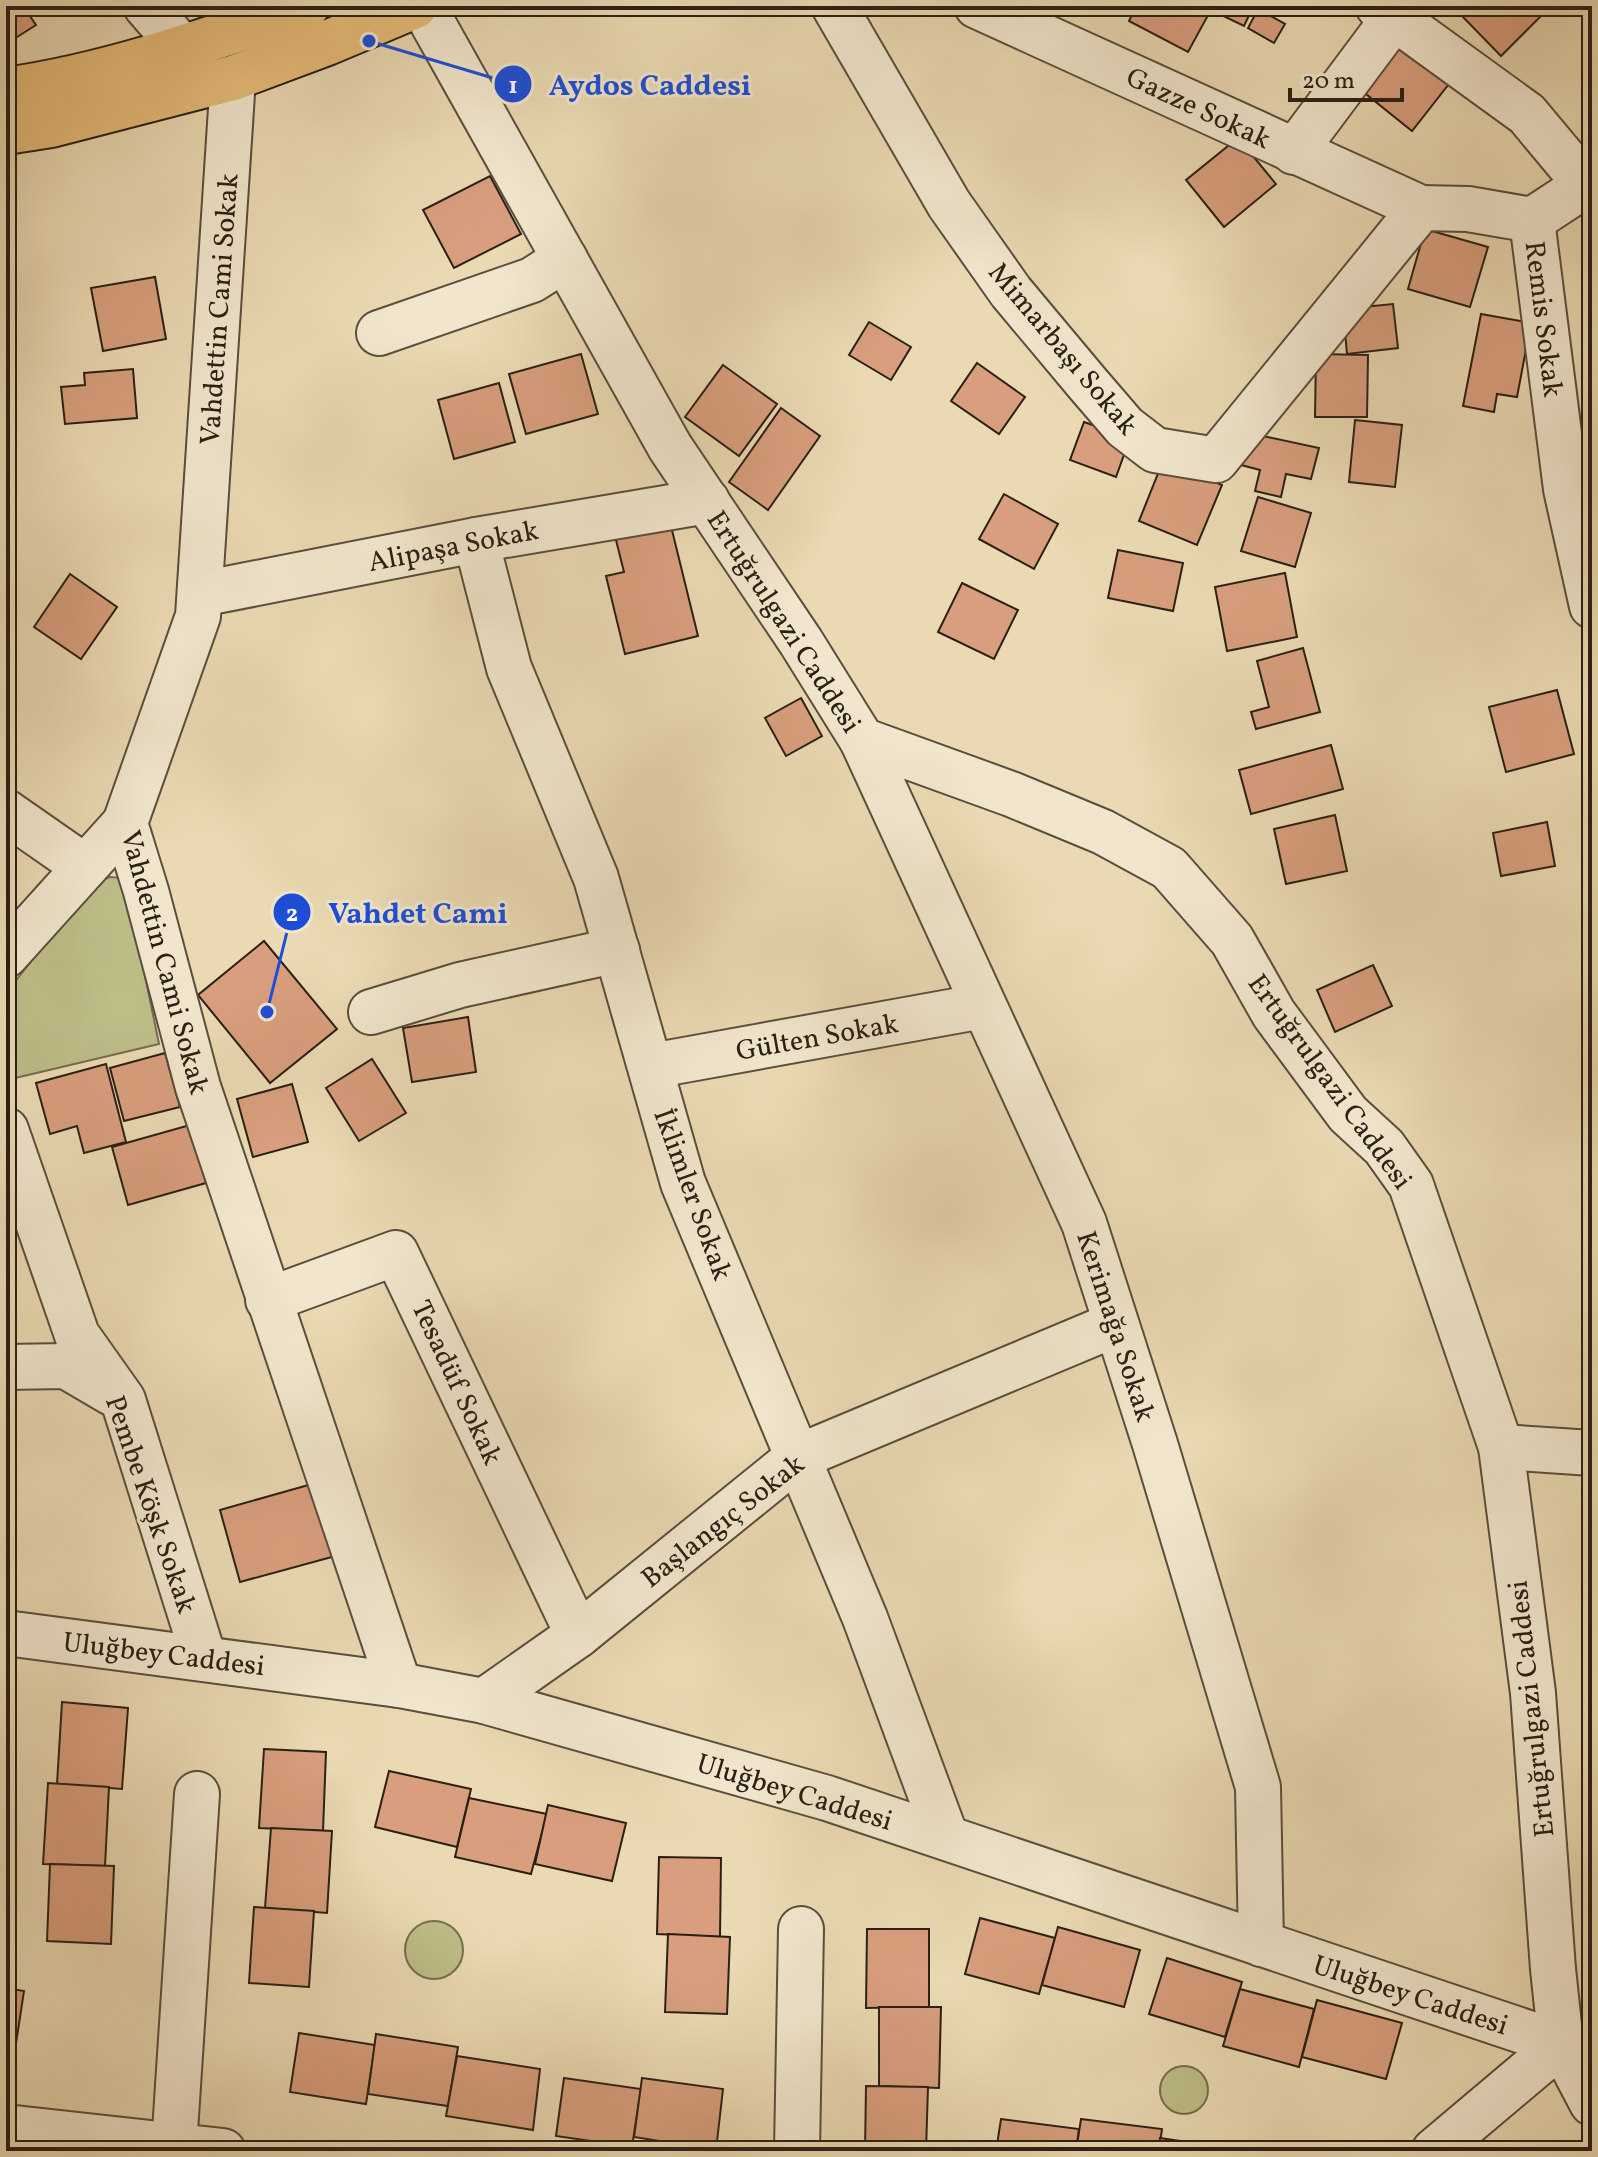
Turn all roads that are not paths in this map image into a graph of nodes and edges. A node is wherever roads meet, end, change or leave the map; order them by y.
1 (146, 6) edge
2 (307, 6) edge
3 (415, 6) edge
4 (423, 6) edge
5 (834, 6) edge
6 (977, 6) edge
7 (1386, 12) edge
8 (183, 49) junction
9 (233, 78) junction
10 (6, 90) edge
11 (6, 132) edge
12 (1294, 152) junction
13 (1589, 188) edge
14 (1421, 208) junction
15 (1532, 220) junction
16 (565, 259) junction
17 (379, 333) dead end
18 (707, 501) junction
19 (476, 540) junction
20 (201, 594) junction
21 (1592, 606) edge
22 (862, 740) junction
23 (6, 812) edge
24 (125, 823) junction
25 (85, 867) junction
26 (617, 950) junction
27 (6, 955) edge
28 (983, 1006) junction
29 (371, 1012) dead end
30 (651, 1066) junction
31 (6, 1130) edge
32 (268, 1300) junction
33 (1116, 1324) junction
34 (6, 1367) edge
35 (123, 1400) junction
36 (1501, 1447) junction
37 (1592, 1453) edge
38 (798, 1457) junction
39 (6, 1633) edge
40 (578, 1635) junction
41 (204, 1658) junction
42 (399, 1685) junction
43 (484, 1701) junction
44 (197, 1794) dead end
45 (946, 1837) junction
46 (801, 1929) dead end
47 (1261, 1944) junction
48 (1577, 2046) edge
49 (1592, 2103) edge
50 (6, 2127) edge
51 (174, 2147) junction
52 (223, 2151) edge
53 (797, 2151) edge
54 (1434, 2151) edge

1 - 8 street
2 - 8 main road
3 - 9 main road
4 - 16 street, Ertuğrulgazi Caddesi
5 - 14 street, Mimarbaşı Sokak
6 - 12 street, Gazze Sokak
7 - 12 street
7 - 13 street
8 - 10 main road
9 - 11 main road
9 - 20 street, Vahdettin Cami Sokak
12 - 14 street, Gazze Sokak
13 - 15 street
14 - 15 street
15 - 21 street, Remis Sokak
16 - 17 street
16 - 18 street, Ertuğrulgazi Caddesi
18 - 19 street, Alipaşa Sokak
18 - 22 street, Ertuğrulgazi Caddesi
19 - 20 street, Alipaşa Sokak
19 - 26 street, İklimler Sokak
20 - 24 street, Vahdettin Cami Sokak
22 - 28 street, Kerimağa Sokak
22 - 36 street, Ertuğrulgazi Caddesi
23 - 25 street
24 - 25 street
24 - 32 street, Vahdettin Cami Sokak
25 - 27 street
26 - 29 street
26 - 30 street, İklimler Sokak
28 - 30 street, Gülten Sokak
28 - 33 street, Kerimağa Sokak
30 - 38 street, İklimler Sokak
31 - 35 street, Pembe Köşk Sokak
32 - 40 street, Tesadüf Sokak
32 - 42 street, Vahdettin Cami Sokak
33 - 38 street, Başlangıç Sokak
33 - 47 street, Kerimağa Sokak
34 - 35 street
35 - 41 street, Pembe Köşk Sokak
36 - 37 street
36 - 48 street, Ertuğrulgazi Caddesi
38 - 40 street, Başlangıç Sokak
38 - 45 street, İklimler Sokak
39 - 41 street, Uluğbey Caddesi
40 - 43 street, Başlangıç Sokak
41 - 42 street, Uluğbey Caddesi
42 - 43 street, Uluğbey Caddesi
43 - 45 street, Uluğbey Caddesi
44 - 51 street
45 - 47 street, Uluğbey Caddesi
46 - 53 street
47 - 48 street, Uluğbey Caddesi
48 - 49 street, Ertuğrulgazi Caddesi
48 - 54 street
50 - 51 street
51 - 52 street

